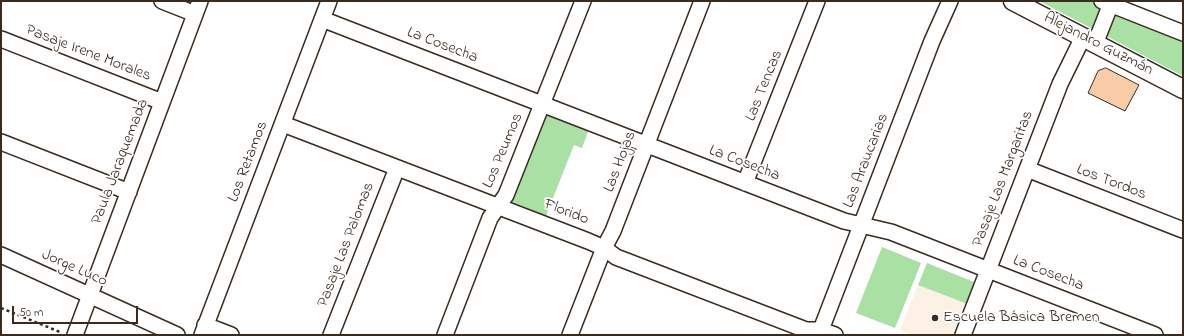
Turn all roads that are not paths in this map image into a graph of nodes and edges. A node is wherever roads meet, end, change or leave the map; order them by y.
1 (162, 1) edge
2 (329, 1) edge
3 (583, 1) edge
4 (702, 1) edge
5 (817, 1) edge
6 (950, 1) edge
7 (1013, 1) edge
8 (1108, 2) edge
9 (198, 8) edge
10 (322, 19) junction
11 (1183, 33) edge
12 (1, 39) edge
13 (1089, 40) junction
14 (1183, 89) edge
15 (162, 102) junction
16 (542, 105) junction
17 (282, 124) junction
18 (1, 142) edge
19 (647, 146) junction
20 (397, 168) junction
21 (1027, 169) junction
22 (745, 183) junction
23 (129, 192) junction
24 (498, 207) junction
25 (862, 225) junction
26 (1183, 230) edge
27 (604, 248) junction
28 (1, 255) edge
29 (988, 270) junction
30 (90, 296) junction
31 (203, 330) edge
32 (825, 333) edge
33 (75, 335) edge
34 (177, 335) edge
35 (231, 335) edge
36 (331, 335) edge
37 (445, 335) edge
38 (570, 335) edge
39 (963, 335) edge
40 (1154, 335) edge

1 - 9 street
2 - 10 street, Los Retamos
3 - 16 street, Los Peumos
4 - 19 street, Las Hojas
5 - 22 street, Las Tencas
6 - 25 street, Las Araucarias
7 - 13 street, Alejandro Guzmán
8 - 11 street
8 - 13 street, Pasaje Las Margaritas
9 - 15 street, Paula Jaraquemada
10 - 16 street, La Cosecha
10 - 17 street, Los Retamos
12 - 15 street, Pasaje Irene Morales
13 - 14 street, Alejandro Guzmán
13 - 21 street, Pasaje Las Margaritas
15 - 23 street, Paula Jaraquemada
16 - 19 street, La Cosecha
16 - 24 street, Los Peumos
17 - 20 street, Florido
17 - 31 street, Los Retamos
18 - 23 street
19 - 22 street, La Cosecha
19 - 27 street, Las Hojas
20 - 24 street, Florido
20 - 36 street, Pasaje Las Palomas
21 - 26 street, Los Tordos
21 - 29 street, Pasaje Las Margaritas
22 - 25 street, La Cosecha
23 - 30 street, Paula Jaraquemada
24 - 27 street, Florido
24 - 37 street, Los Peumos
25 - 29 street, La Cosecha
25 - 32 street, Las Araucarias
27 - 32 street, Florido
27 - 38 street, Las Hojas
28 - 30 street, Jorge Luco
29 - 39 street, Pasaje Las Margaritas
29 - 40 street, La Cosecha
30 - 33 street, Paula Jaraquemada
30 - 34 street, Jorge Luco
31 - 35 street

